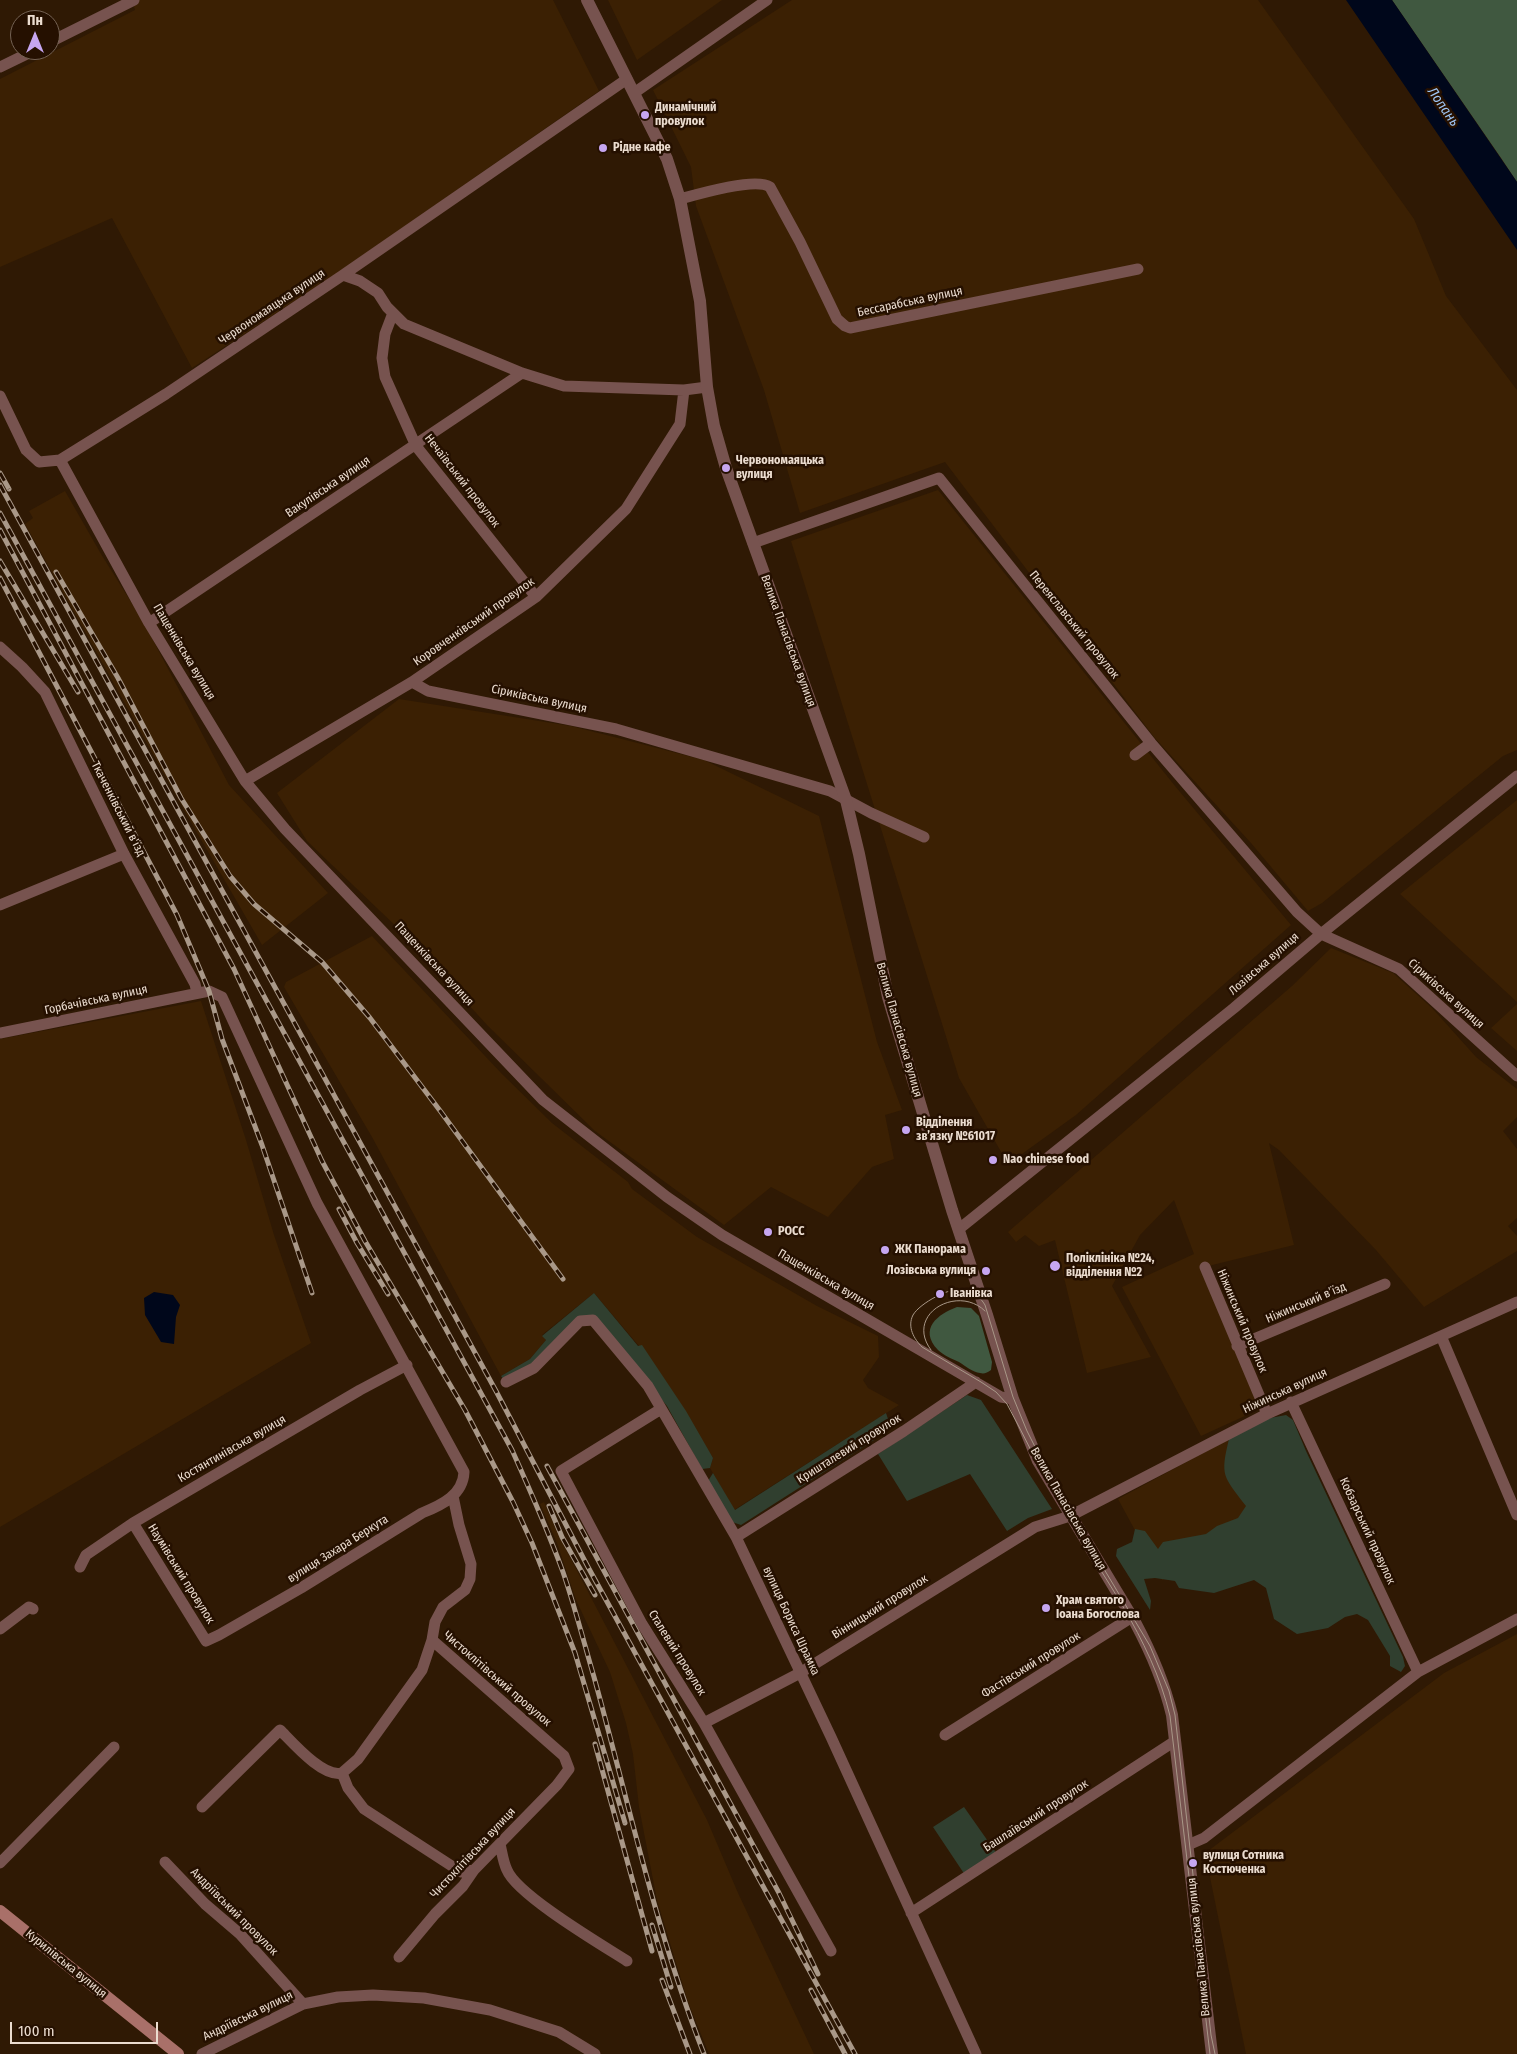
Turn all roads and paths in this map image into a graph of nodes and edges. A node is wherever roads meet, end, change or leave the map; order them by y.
1 (134, 0) edge
2 (587, 0) edge
3 (767, 0) edge
4 (60, 37) edge
5 (16, 60) edge
6 (0, 68) edge
7 (627, 79) junction
8 (634, 93) junction
9 (680, 199) junction
10 (1138, 269) dead end
11 (343, 276) junction
12 (393, 313) junction
13 (522, 373) junction
14 (707, 387) junction
15 (684, 390) junction
16 (0, 396) edge
17 (416, 446) junction
18 (60, 460) junction
19 (753, 543) junction
20 (536, 597) junction
21 (149, 623) junction
22 (0, 646) edge
23 (412, 682) junction
24 (1151, 743) junction
25 (1135, 755) dead end
26 (1517, 776) edge
27 (245, 781) junction
28 (846, 800) junction
29 (924, 837) dead end
30 (124, 854) junction
31 (0, 905) edge
32 (1321, 934) junction
33 (197, 994) junction
34 (0, 1033) edge
35 (1517, 1076) edge
36 (959, 1230) junction
37 (1205, 1267) dead end
38 (1385, 1284) dead end
39 (1517, 1302) edge
40 (1441, 1336) junction
41 (1237, 1346) junction
42 (407, 1365) junction
43 (506, 1382) dead end
44 (976, 1382) junction
45 (1013, 1399) junction
46 (1290, 1402) junction
47 (661, 1409) junction
48 (1267, 1414) junction
49 (453, 1496) junction
50 (1517, 1515) edge
51 (1070, 1516) junction
52 (133, 1523) junction
53 (736, 1537) junction
54 (80, 1567) dead end
55 (33, 1609) dead end
56 (1132, 1617) junction
57 (1517, 1619) edge
58 (0, 1629) edge
59 (206, 1640) joint
60 (432, 1640) junction
61 (1418, 1672) junction
62 (800, 1673) junction
63 (704, 1722) junction
64 (945, 1735) dead end
65 (1175, 1741) junction
66 (114, 1747) dead end
67 (569, 1769) joint
68 (342, 1774) junction
69 (202, 1807) dead end
70 (500, 1844) junction
71 (1188, 1846) junction
72 (164, 1862) dead end
73 (0, 1864) edge
74 (474, 1870) junction
75 (0, 1911) edge
76 (911, 1913) junction
77 (831, 1951) dead end
78 (399, 1957) dead end
79 (627, 1961) dead end
80 (303, 2004) junction
81 (178, 2054) edge
82 (202, 2054) edge
83 (595, 2054) edge
84 (976, 2054) edge
85 (1212, 2054) edge

1 - 4 street
2 - 7 street, Велика Панасівська вулиця
3 - 8 street
5 - 6 street
7 - 8 street, Велика Панасівська вулиця
7 - 11 street
8 - 9 street, Велика Панасівська вулиця
9 - 10 street, Бессарабська вулиця
9 - 14 street, Велика Панасівська вулиця
11 - 12 street, Червономаяцька вулиця
11 - 18 street, Червономаяцька вулиця
12 - 13 street, Червономаяцька вулиця
12 - 17 street, Нечаївський провулок
13 - 15 street, Червономаяцька вулиця
13 - 17 street, Вакулівська вулиця
14 - 15 street, Червономаяцька вулиця
14 - 19 street, Велика Панасівська вулиця
15 - 20 street, Коровченківський провулок
16 - 18 street
17 - 20 street, Нечаївський провулок
17 - 21 street, Вакулівська вулиця
18 - 21 street, Пащенківська вулиця
19 - 24 street, Переяславський провулок
19 - 28 street, Велика Панасівська вулиця
20 - 23 street, Коровченківський провулок
21 - 27 street, Пащенківська вулиця
22 - 30 street, Ткаченківський в'їзд
23 - 27 street
23 - 28 street, Сіриківська вулиця
24 - 25 street
24 - 32 street, Переяславський провулок
26 - 32 street, Лозівська вулиця
27 - 44 street, Пащенківська вулиця
28 - 29 street, Сіриківська вулиця
28 - 36 street, Велика Панасівська вулиця
30 - 31 street
30 - 33 street, Ткаченківський в'їзд
32 - 35 street, Сіриківська вулиця
32 - 36 street, Лозівська вулиця
33 - 34 street, Горбачівська вулиця
33 - 42 street, Горбачівська вулиця
36 - 45 street, Велика Панасівська вулиця
37 - 41 street, Ніжинський провулок
38 - 41 street, Ніжинський в’їзд
39 - 40 street, Ніжинська вулиця
40 - 46 street, Ніжинська вулиця
40 - 50 street
41 - 48 street, Ніжинський провулок
42 - 49 street, Горбачівська вулиця
42 - 52 street, Костянтинівська вулиця
43 - 47 street, вулиця Бориса Шрамка
44 - 45 street, Пащенківська вулиця
44 - 53 street, Кришталевий провулок
45 - 51 street, Велика Панасівська вулиця
46 - 48 street, Ніжинська вулиця
46 - 61 street, Кобзарський провулок
47 - 53 street, вулиця Бориса Шрамка
47 - 63 street, Сталевий провулок
48 - 51 street, Ніжинська вулиця
49 - 59 street, вулиця Захара Беркута
49 - 60 street, Чистоклітівський провулок
51 - 56 street, Велика Панасівська вулиця
51 - 62 street, Вінницький провулок
52 - 54 street, Костянтинівська вулиця
52 - 59 street, Наумівський провулок
53 - 62 street, вулиця Бориса Шрамка
55 - 58 street
56 - 64 street, Фастівський провулок
56 - 65 street, Велика Панасівська вулиця
57 - 61 street
60 - 67 street, Чистоклітівський провулок
60 - 68 street
61 - 71 street
62 - 63 street, Вінницький провулок
62 - 76 street, вулиця Бориса Шрамка
63 - 77 street, Сталевий провулок
65 - 71 street, Велика Панасівська вулиця
65 - 76 street, Башлаївський провулок
66 - 73 street
67 - 70 street, Чистоклітівська вулиця
68 - 69 street
68 - 74 street
70 - 74 street, Чистоклітівська вулиця
70 - 79 street
71 - 85 street, Велика Панасівська вулиця
72 - 80 street, Андріївський провулок
74 - 78 street, Чистоклітівська вулиця
75 - 81 main road, Курилівська вулиця
76 - 84 street, вулиця Бориса Шрамка
80 - 82 street, Андріївська вулиця
80 - 83 street, Андріївська вулиця

